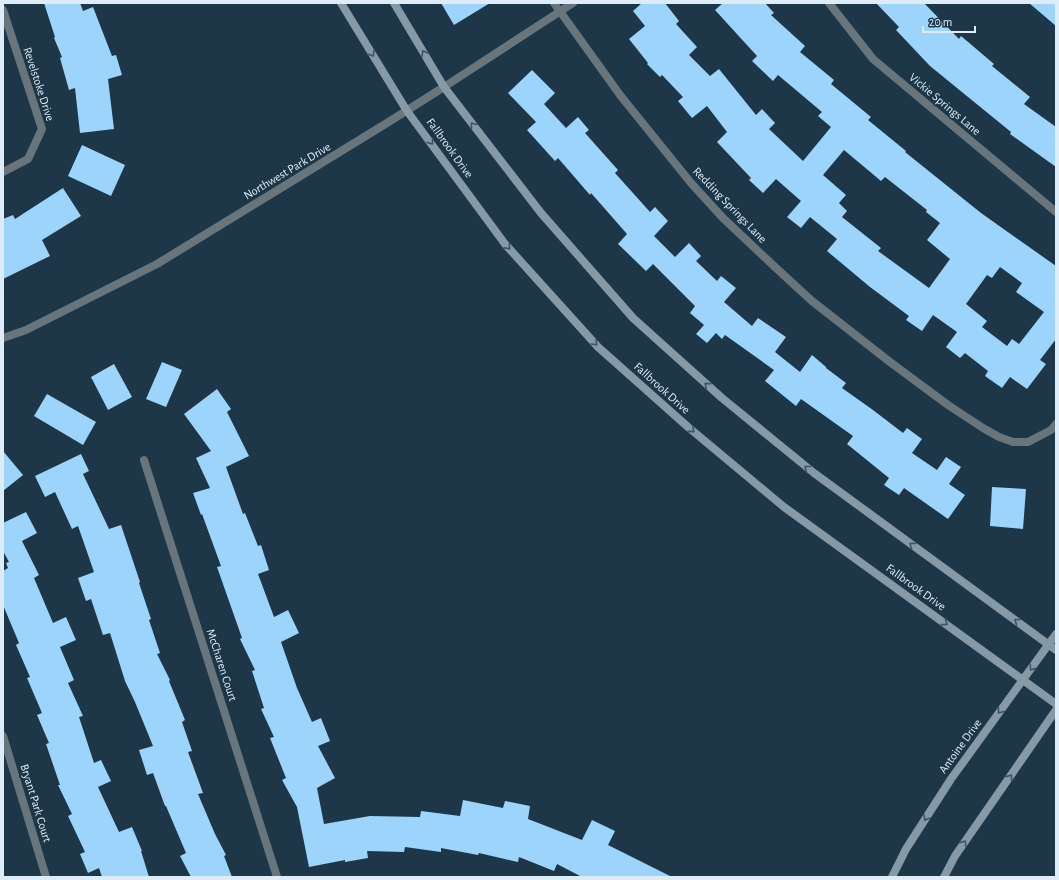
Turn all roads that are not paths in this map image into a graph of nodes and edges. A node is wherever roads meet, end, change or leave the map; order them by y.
1 (341, 3) edge
2 (394, 3) edge
3 (554, 3) edge
4 (573, 3) edge
5 (829, 3) edge
6 (3, 10) edge
7 (559, 12) junction
8 (444, 87) junction
9 (407, 111) junction
10 (3, 172) edge
11 (1056, 212) edge
12 (3, 338) edge
13 (1056, 424) edge
14 (144, 460) dead end
15 (1056, 634) edge
16 (1048, 644) junction
17 (1056, 650) edge
18 (1024, 680) junction
19 (1056, 704) edge
20 (1056, 710) edge
21 (3, 736) edge
22 (46, 877) edge
23 (277, 877) edge
24 (892, 877) edge
25 (944, 877) edge

1 -> 9 main road, Fallbrook Drive
8 -> 2 main road
3 - 7 street, Redding Springs Lane
4 - 7 street, Northwest Park Drive
5 - 11 street, Vickie Springs Lane
6 - 10 street, Revelstoke Drive
7 - 8 street, Northwest Park Drive
7 - 13 street, Redding Springs Lane
8 - 9 street, Northwest Park Drive
16 -> 8 main road
9 - 12 street, Northwest Park Drive
9 -> 18 main road, Fallbrook Drive
14 - 23 street, McCharen Court
15 - 16 main road, Antoine Drive
16 - 17 main road
16 -> 18 main road, Antoine Drive
18 - 19 main road, Fallbrook Drive
18 -> 24 main road, Antoine Drive
25 -> 20 main road
21 - 22 street, Bryant Park Court

